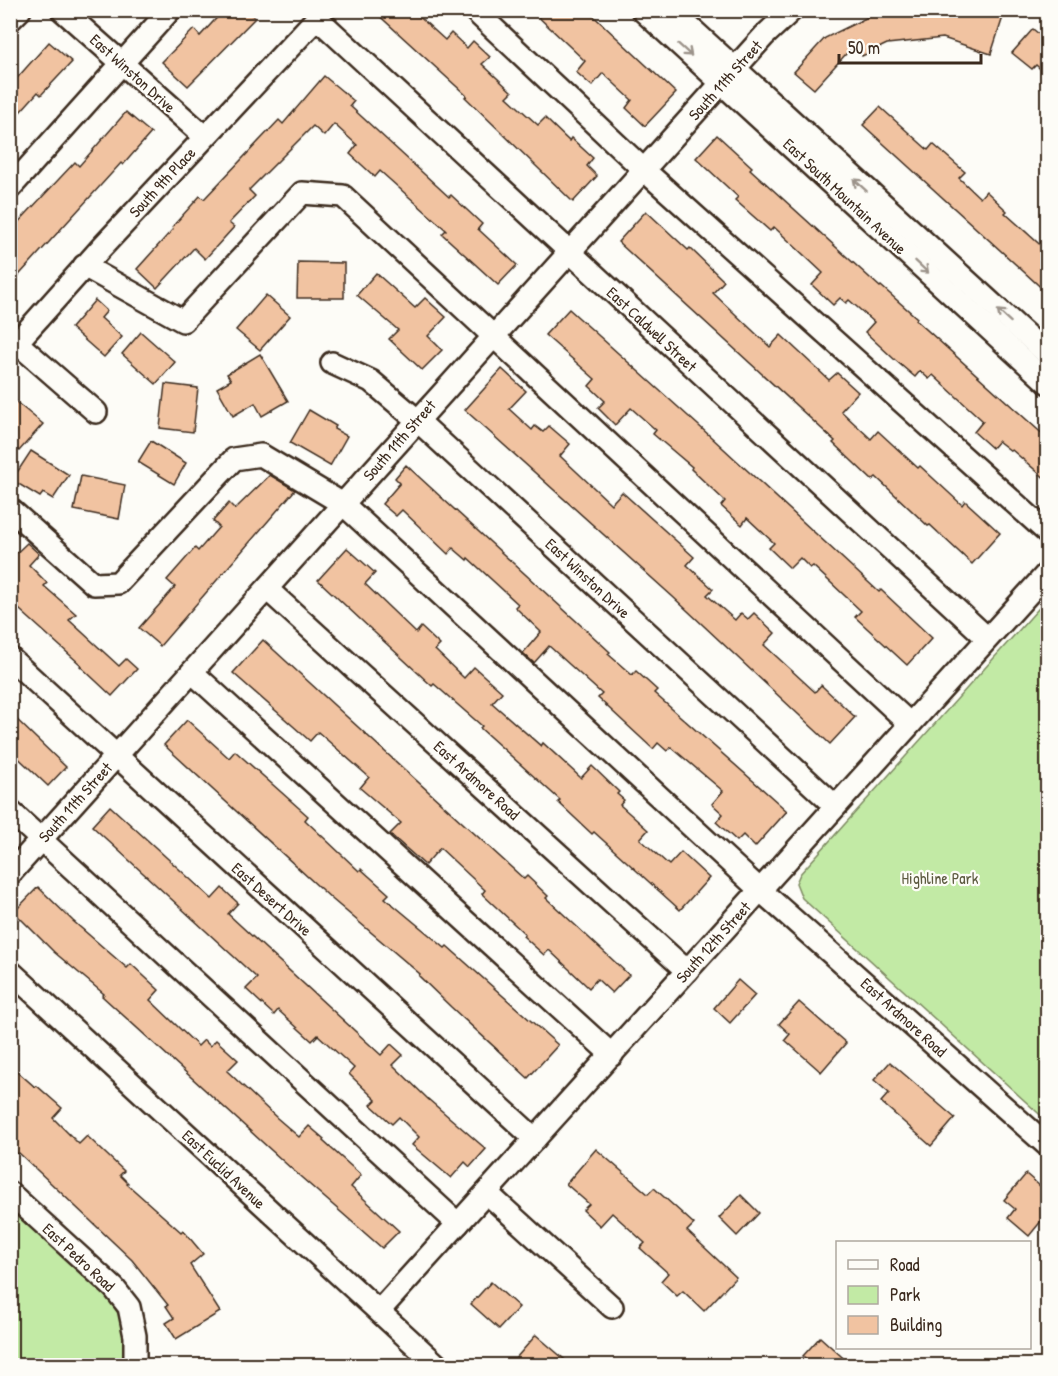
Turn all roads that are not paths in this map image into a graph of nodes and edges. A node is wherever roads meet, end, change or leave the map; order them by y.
1 (20, 10) edge
2 (62, 10) edge
3 (170, 10) edge
4 (474, 10) edge
5 (642, 10) edge
6 (671, 10) edge
7 (792, 10) edge
8 (317, 18) joint
9 (10, 21) edge
10 (122, 63) junction
11 (729, 77) junction
12 (204, 136) junction
13 (644, 170) junction
14 (10, 188) edge
15 (569, 252) junction
16 (84, 266) junction
17 (492, 337) junction
18 (14, 346) edge
19 (1047, 355) edge
20 (332, 363) dead end
21 (1047, 383) edge
22 (96, 412) dead end
23 (417, 420) junction
24 (343, 504) junction
25 (10, 509) edge
26 (1047, 533) edge
27 (1047, 572) edge
28 (267, 589) junction
29 (987, 638) junction
30 (10, 658) edge
31 (192, 672) junction
32 (910, 724) junction
33 (116, 756) junction
34 (835, 806) junction
35 (10, 811) edge
36 (42, 839) junction
37 (10, 874) edge
38 (760, 890) junction
39 (10, 971) edge
40 (687, 971) junction
41 (612, 1054) junction
42 (535, 1139) junction
43 (1047, 1146) edge
44 (10, 1193) edge
45 (487, 1193) junction
46 (458, 1224) junction
47 (612, 1307) dead end
48 (379, 1311) junction
49 (135, 1365) edge
50 (438, 1365) edge

1 - 9 street
2 - 10 street, East Winston Drive
3 - 10 street
4 - 13 street
5 -> 11 street, East South Mountain Avenue
6 - 11 street, East South Mountain Avenue
7 - 11 street, South 11th Street
8 - 12 street, South 9th Place
8 - 15 street, East Caldwell Street
10 - 12 street, East Winston Drive
10 - 14 street
11 - 13 street, South 11th Street
19 -> 11 street, East South Mountain Avenue
11 -> 21 street, East South Mountain Avenue
12 - 16 street, South 9th Place
13 - 15 street, South 11th Street
13 - 26 street
15 - 17 street, South 11th Street
15 - 29 street, East Caldwell Street
16 - 17 street
16 - 18 street, South 9th Place
17 - 23 street, South 11th Street
17 - 32 street
18 - 22 street
20 - 23 street, East Winston Drive
23 - 24 street, South 11th Street
23 - 34 street, East Winston Drive
24 - 25 street, East Ardmore Road
24 - 28 street, South 11th Street
24 - 38 street, East Ardmore Road
27 - 29 street, South 12th Street
28 - 31 street, South 11th Street
28 - 40 street, East Ardmore Road
29 - 32 street, South 12th Street
30 - 33 street, East Desert Drive
31 - 33 street, South 11th Street
31 - 41 street
32 - 34 street, South 12th Street
33 - 36 street, South 11th Street
33 - 42 street, East Desert Drive
34 - 38 street, South 12th Street
35 - 36 street
36 - 37 street, South 11th Street
36 - 46 street
38 - 40 street, South 12th Street
38 - 43 street, East Ardmore Road
39 - 48 street, East Euclid Avenue
40 - 41 street, South 12th Street
41 - 42 street, South 12th Street
42 - 45 street, South 12th Street
44 - 49 street, East Pedro Road
45 - 46 street, South 12th Street
45 - 47 street
46 - 48 street, South 12th Street
48 - 50 street, East Euclid Avenue

